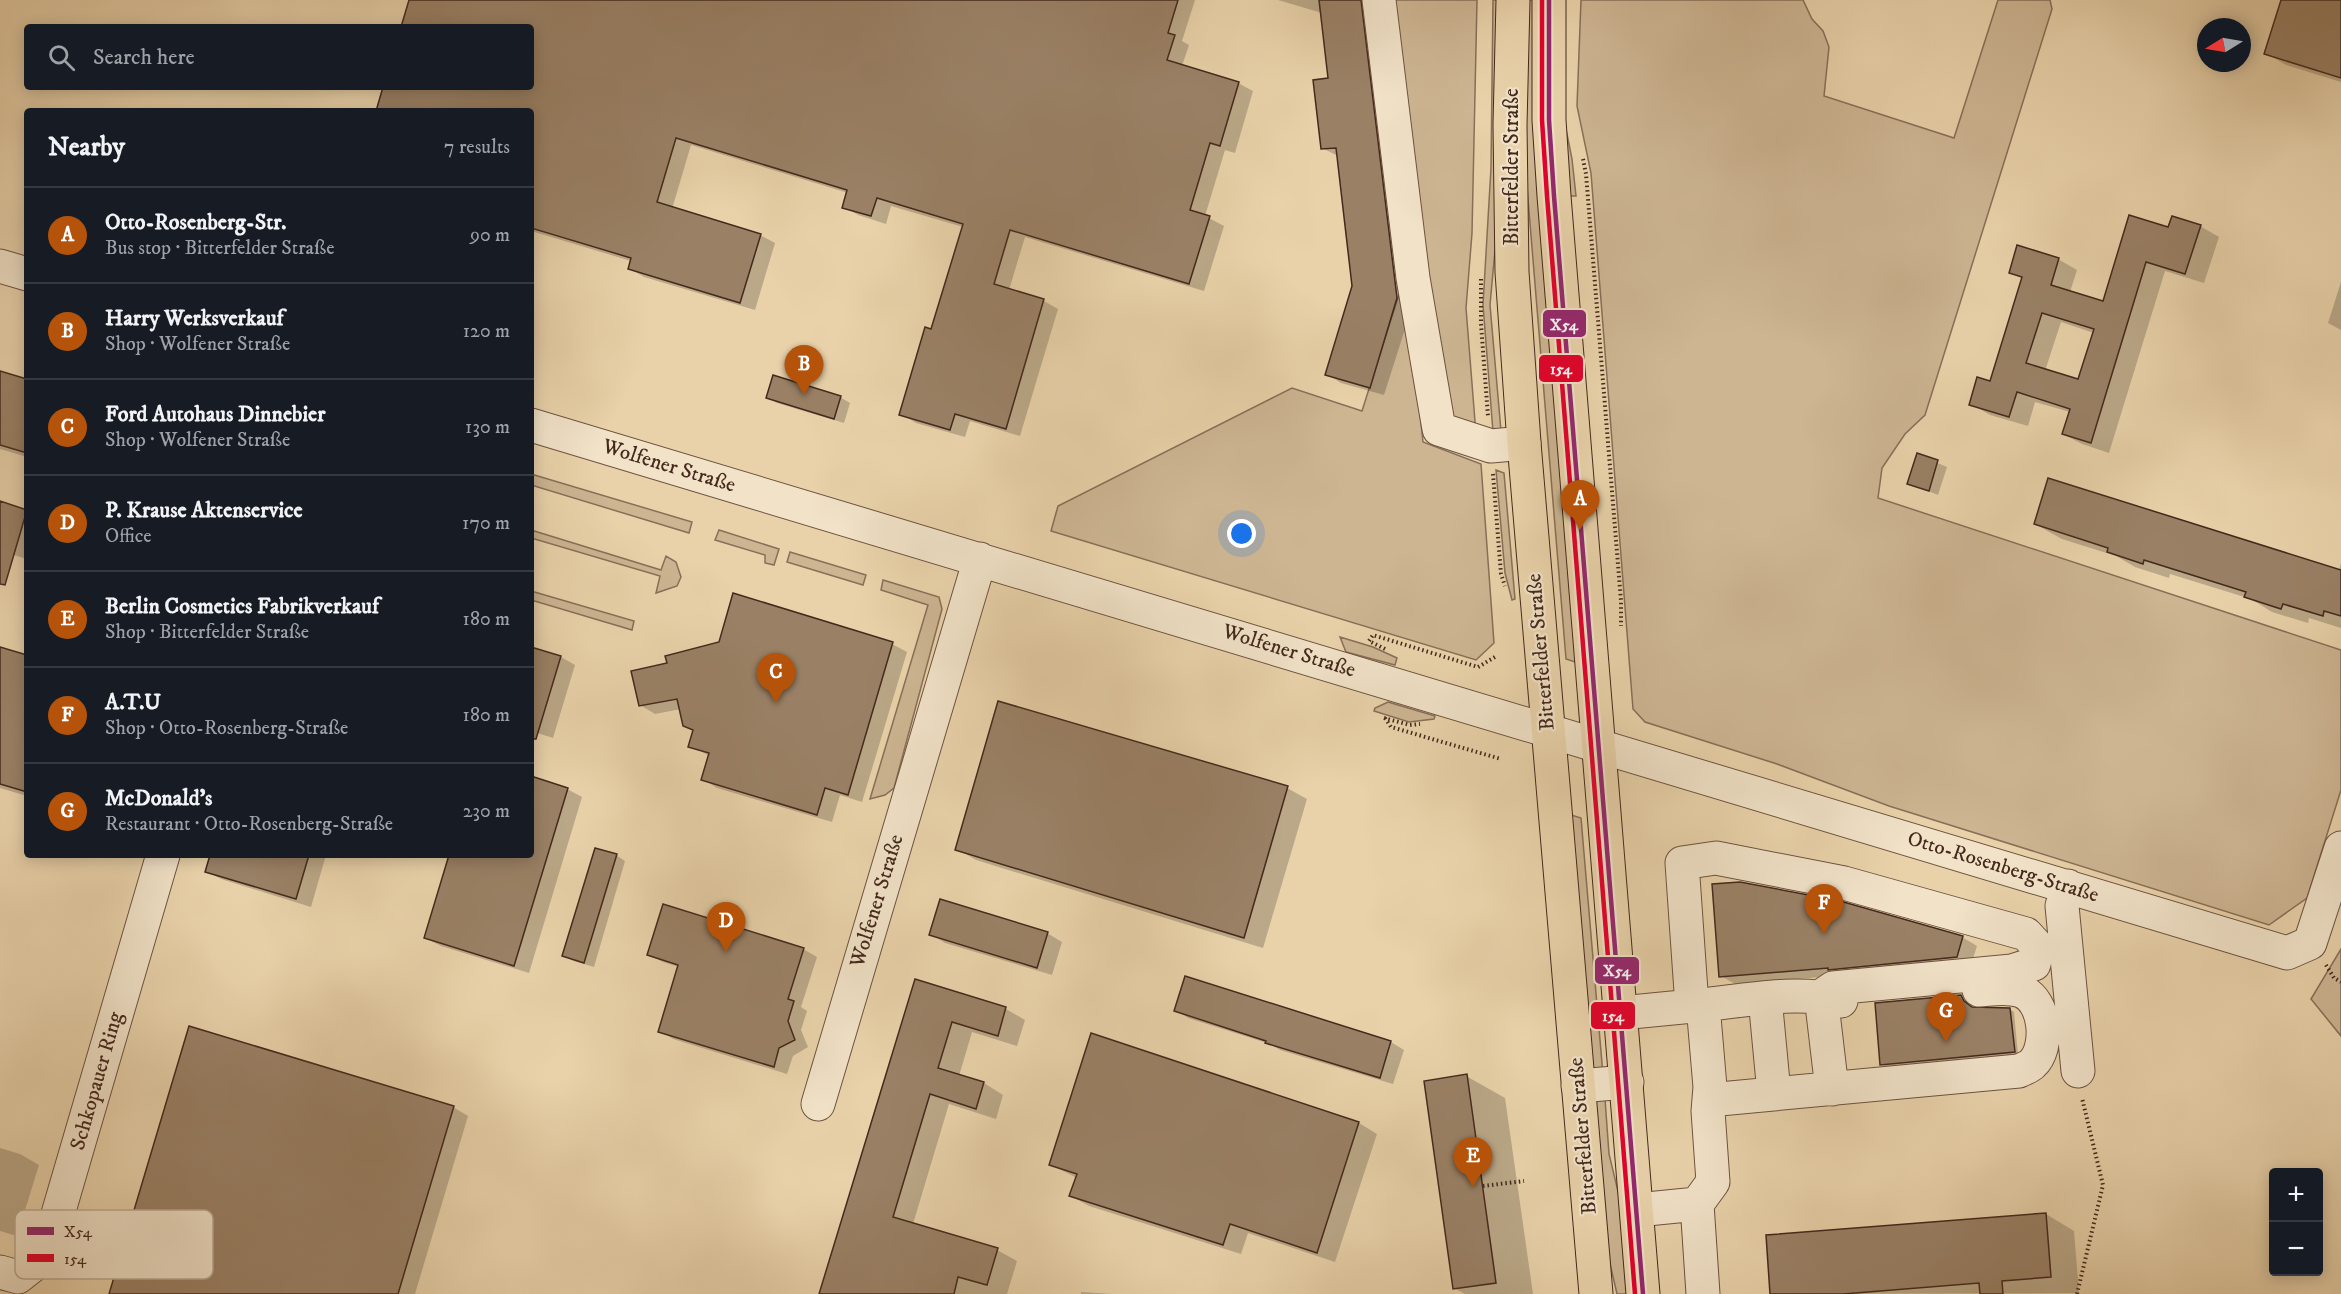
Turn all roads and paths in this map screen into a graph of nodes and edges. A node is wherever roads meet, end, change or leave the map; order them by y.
1 (1379, 0) edge
2 (1550, 0) edge
3 (1515, 3) edge
4 (1582, 152) dead end
5 (0, 266) edge
6 (24, 273) edge
7 (534, 426) edge
8 (1524, 443) junction
9 (980, 559) junction
10 (1620, 628) dead end
11 (1369, 641) dead end
12 (1495, 657) dead end
13 (1384, 718) dead end
14 (1548, 730) junction
15 (1598, 745) junction
16 (1501, 759) dead end
17 (2341, 848) edge
18 (162, 858) edge
19 (2068, 886) junction
20 (2051, 944) junction
21 (1821, 996) junction
22 (1765, 998) junction
23 (1697, 1005) junction
24 (1621, 1012) junction
25 (2078, 1071) joint
26 (1627, 1082) junction
27 (1578, 1086) junction
28 (1832, 1089) junction
29 (1774, 1093) junction
30 (1709, 1100) junction
31 (818, 1104) dead end
32 (1524, 1181) dead end
33 (1483, 1186) dead end
34 (1697, 1204) junction
35 (59, 1210) edge
36 (1637, 1210) junction
37 (0, 1272) edge
38 (15, 1276) edge
39 (1596, 1294) edge
40 (1643, 1294) edge
41 (1703, 1294) edge
42 (2077, 1294) edge

1 - 8 street
2 - 15 main road, Bitterfelder Straße
3 - 8 main road, Bitterfelder Straße
4 - 10 path
5 - 6 street
7 - 9 street, Wolfener Straße
8 - 14 main road, Bitterfelder Straße
9 - 14 street, Wolfener Straße
9 - 31 street, Wolfener Straße
11 - 12 path
13 - 16 path
14 - 15 street, Wolfener Straße
14 - 27 main road, Bitterfelder Straße
15 - 19 street, Otto-Rosenberg-Straße
15 - 24 main road, Bitterfelder Straße
17 - 19 street, Otto-Rosenberg-Straße
18 - 35 street, Schkopauer Ring
19 - 20 street
20 - 21 street
20 - 23 street
20 - 25 street
21 - 22 street
21 - 28 street
21 - 28 street
22 - 23 street
22 - 29 street
23 - 24 street
23 - 30 street
24 - 26 main road, Bitterfelder Straße
25 - 42 path
26 - 27 street
26 - 36 main road, Bitterfelder Straße
27 - 39 main road, Bitterfelder Straße
28 - 29 street
29 - 30 street
30 - 34 street
32 - 33 path
34 - 36 street
34 - 41 street
36 - 40 main road, Bitterfelder Straße
37 - 38 street, Schkopauer Ring

